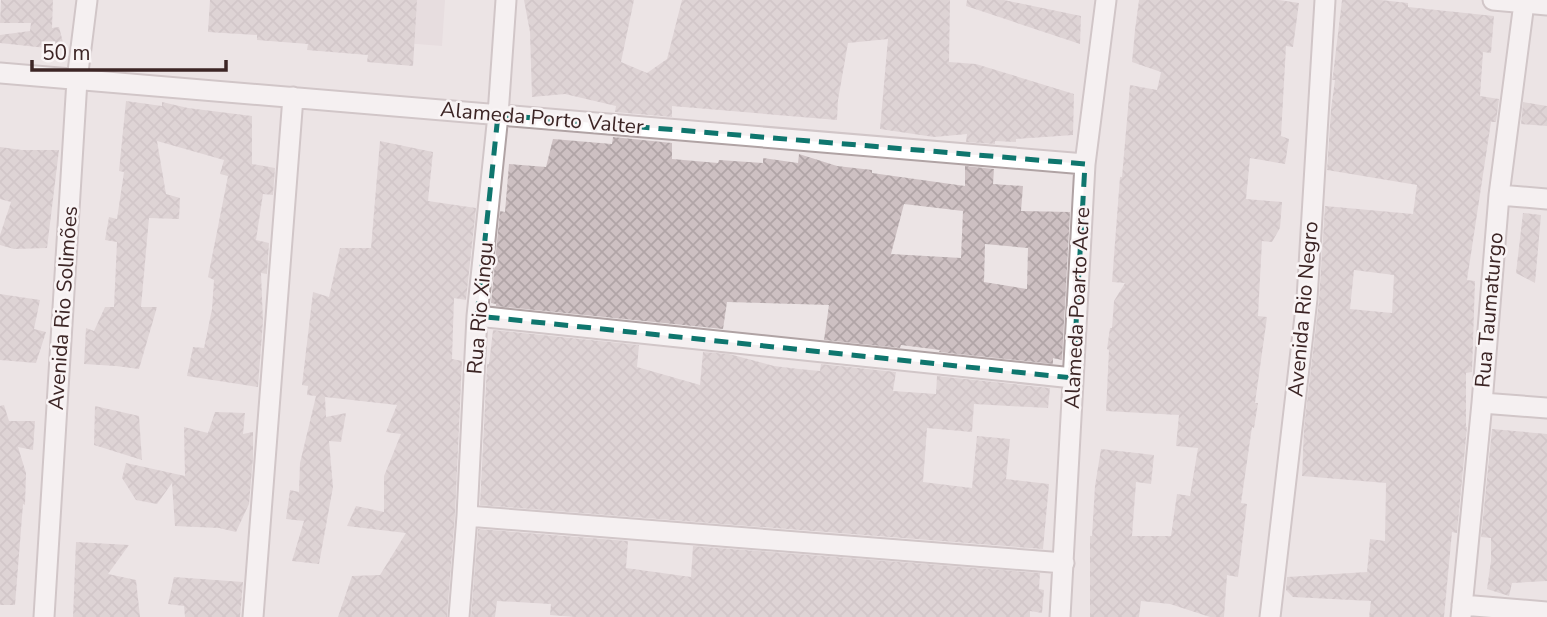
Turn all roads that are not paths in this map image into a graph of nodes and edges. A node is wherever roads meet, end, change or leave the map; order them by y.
1 (87, 0) edge
2 (506, 0) edge
3 (1106, 0) edge
4 (1325, 0) edge
5 (1493, 0) edge
6 (1524, 3) junction
7 (1547, 5) edge
8 (0, 73) edge
9 (77, 79) junction
10 (293, 97) junction
11 (498, 115) junction
12 (1085, 164) junction
13 (1499, 195) junction
14 (1547, 199) edge
15 (477, 316) junction
16 (1073, 378) junction
17 (1482, 402) junction
18 (1547, 408) edge
19 (467, 516) junction
20 (1064, 563) junction
21 (1461, 611) edge
22 (1547, 612) edge
23 (44, 617) edge
24 (253, 617) edge
25 (459, 617) edge
26 (1060, 617) edge
27 (1270, 617) edge

1 - 9 street, Avenida Rio Solimões
2 - 11 street, Rua Rio Xingu
3 - 12 street, Alameda Poarto Acre
4 - 27 street, Avenida Rio Negro
5 - 6 street
6 - 7 street
6 - 13 street, Rua Taumaturgo
8 - 9 street, Alameda Porto Valter
9 - 10 street, Alameda Porto Valter
9 - 23 street, Avenida Rio Solimões
10 - 11 street, Alameda Porto Valter
10 - 24 street
11 - 12 street, Alameda Porto Valter
11 - 15 street, Rua Rio Xingu
12 - 16 street, Alameda Poarto Acre
13 - 14 street
13 - 17 street, Rua Taumaturgo
15 - 16 street
15 - 19 street, Rua Rio Xingu
16 - 20 street, Alameda Poarto Acre
17 - 18 street
17 - 21 street, Rua Taumaturgo
19 - 20 street
19 - 25 street, Rua Rio Xingu
20 - 26 street, Alameda Poarto Acre
21 - 22 street

